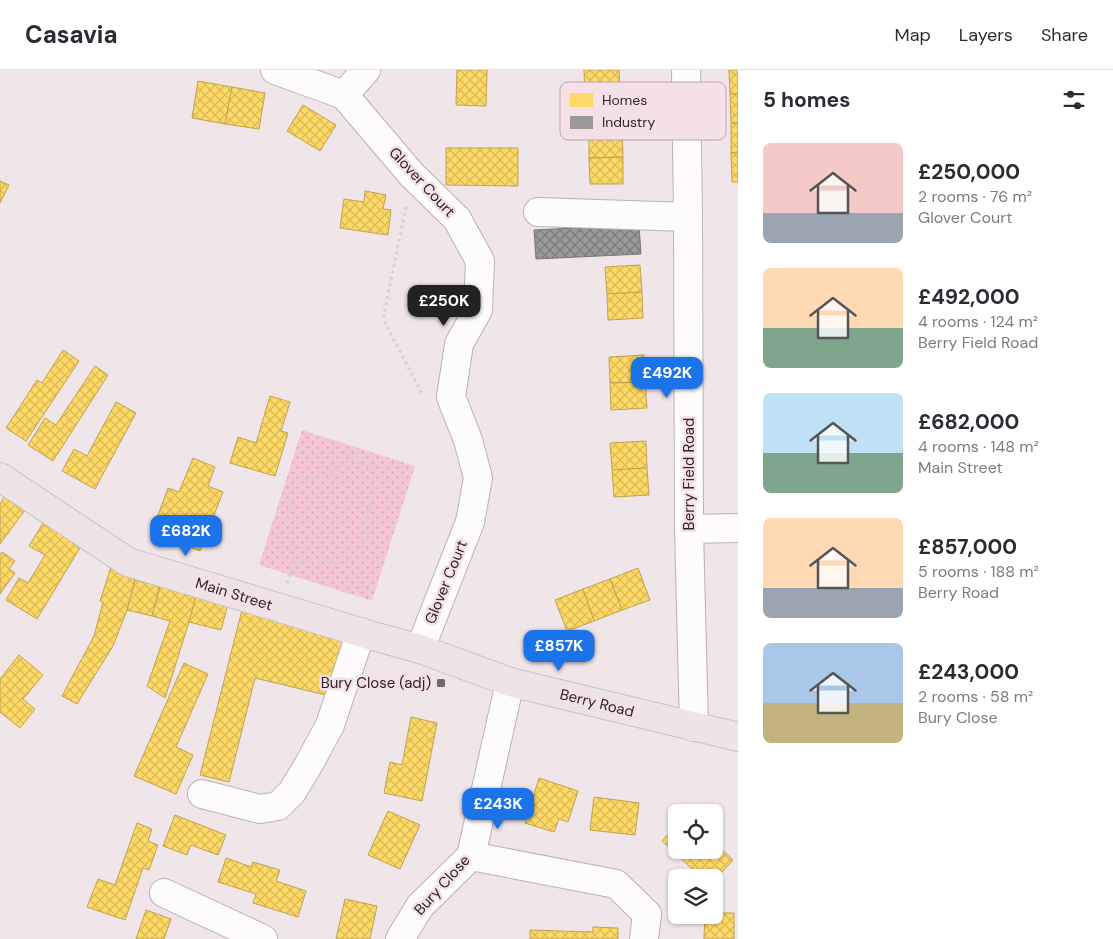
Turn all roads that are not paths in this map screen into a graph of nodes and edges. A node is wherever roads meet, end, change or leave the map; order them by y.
1 (275, 70) edge
2 (366, 70) edge
3 (344, 95) junction
4 (687, 140) edge
5 (538, 212) dead end
6 (688, 217) junction
7 (0, 477) edge
8 (738, 528) edge
9 (689, 529) junction
10 (367, 634) junction
11 (420, 649) junction
12 (510, 682) junction
13 (694, 727) junction
14 (738, 737) edge
15 (202, 794) dead end
16 (471, 856) junction
17 (164, 893) dead end
18 (263, 939) edge
19 (400, 939) edge
20 (644, 939) edge

1 - 3 street, Glover Court
2 - 3 street
3 - 11 street, Glover Court
4 - 6 street, Berry Field Road
5 - 6 street
6 - 9 street, Berry Field Road
7 - 10 main road, Main Street
8 - 9 street
9 - 13 street, Berry Field Road
10 - 11 main road, Berry Road
10 - 15 street
11 - 12 main road, Berry Road
12 - 13 main road, Berry Road
12 - 16 street, Bury Close
13 - 14 main road, Berry Road
16 - 19 street, Bury Close
16 - 20 street
17 - 18 street

